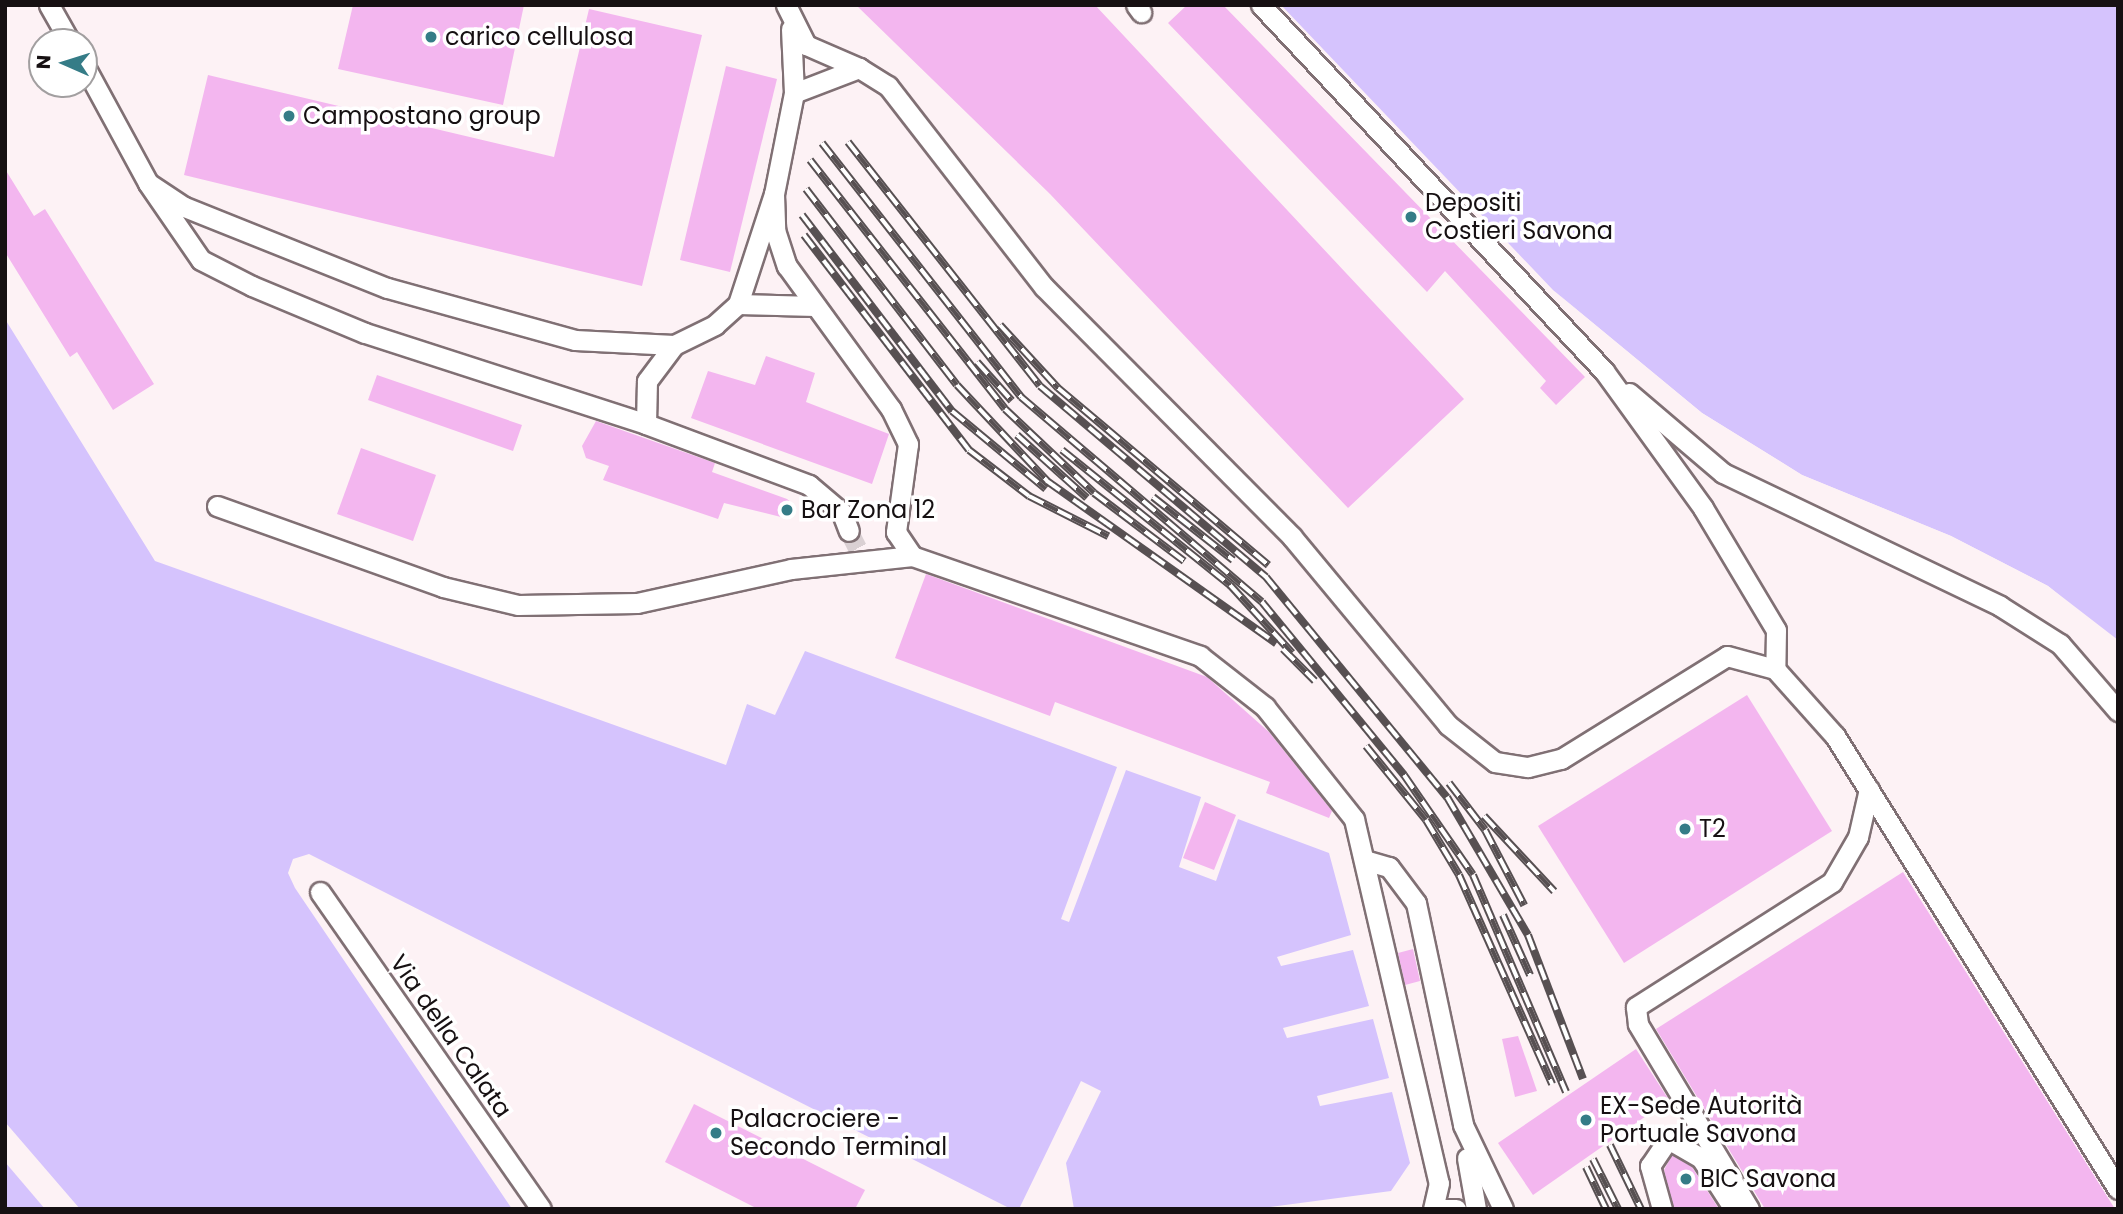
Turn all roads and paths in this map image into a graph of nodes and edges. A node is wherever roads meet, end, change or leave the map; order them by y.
1 (49, 5) edge
2 (1261, 5) edge
3 (787, 11) edge
4 (63, 28) edge
5 (859, 68) junction
6 (98, 91) edge
7 (794, 93) junction
8 (148, 183) junction
9 (774, 194) junction
10 (738, 304) junction
11 (815, 306) junction
12 (674, 345) junction
13 (1604, 371) junction
14 (646, 424) junction
15 (218, 506) dead end
16 (849, 531) tunnel mouth
17 (912, 556) junction
18 (1775, 669) junction
19 (2118, 711) edge
20 (1869, 789) junction
21 (1364, 860) junction
22 (320, 892) dead end
23 (1463, 1125) junction
24 (2118, 1189) edge
25 (541, 1209) edge
26 (1433, 1209) edge
27 (1441, 1209) edge
28 (1456, 1209) edge
29 (1476, 1209) edge
30 (1503, 1209) edge
31 (1662, 1209) edge
32 (1734, 1209) edge
33 (1749, 1209) edge

1 - 4 lane
2 - 13 lane
3 - 5 lane
3 - 7 lane
5 - 7 lane
5 - 18 lane
6 - 8 lane
7 - 9 lane
8 - 12 lane
8 - 14 lane
9 - 10 lane
9 - 11 lane
10 - 11 lane
10 - 12 lane
11 - 17 lane
12 - 14 lane
13 - 18 lane
13 - 19 lane
14 - 16 lane
15 - 17 lane
17 - 21 lane
18 - 20 lane
20 - 24 lane
20 - 33 lane
21 - 23 lane
21 - 26 lane
22 - 25 lane, Via della Calata
23 - 29 lane
23 - 30 lane
27 - 28 lane
31 - 32 lane

